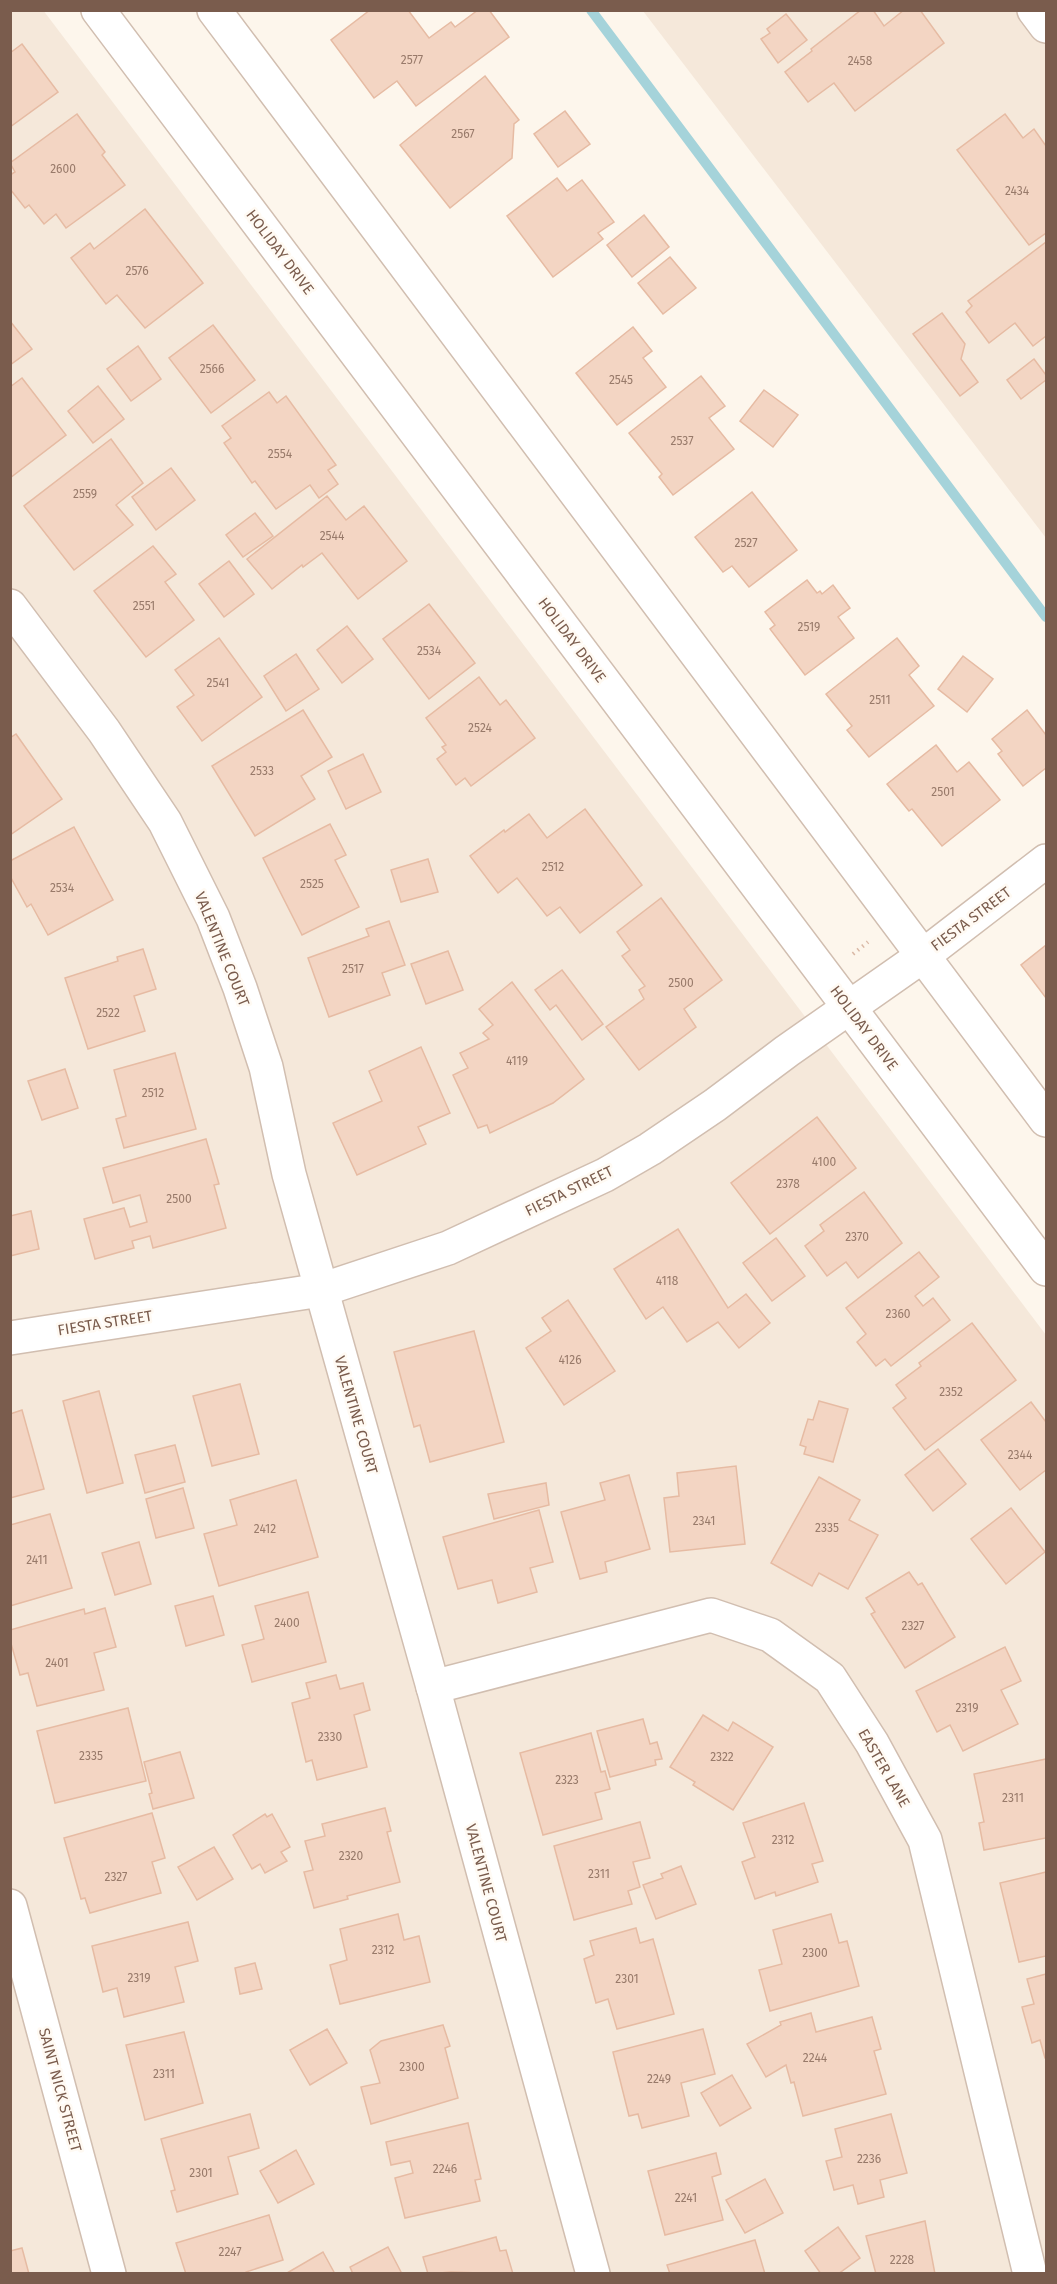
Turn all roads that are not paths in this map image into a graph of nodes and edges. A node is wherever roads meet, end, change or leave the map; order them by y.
1 (98, 10) edge
2 (213, 10) edge
3 (1034, 10) edge
4 (1047, 26) edge
5 (10, 606) edge
6 (1047, 861) edge
7 (924, 955) junction
8 (848, 1009) junction
9 (1047, 1120) edge
10 (1047, 1269) edge
11 (321, 1290) junction
12 (10, 1338) edge
13 (433, 1687) junction
14 (10, 1906) edge
15 (109, 2274) edge
16 (593, 2274) edge
17 (1030, 2274) edge

1 - 8 street, HOLIDAY DRIVE
2 - 7 street
3 - 4 street
5 - 11 street, VALENTINE COURT
6 - 7 street, FIESTA STREET
7 - 8 street, FIESTA STREET
7 - 9 street
8 - 10 street, HOLIDAY DRIVE
8 - 11 street, FIESTA STREET
11 - 12 street, FIESTA STREET
11 - 13 street, VALENTINE COURT
13 - 16 street, VALENTINE COURT
13 - 17 street, EASTER LANE
14 - 15 street, SAINT NICK STREET

